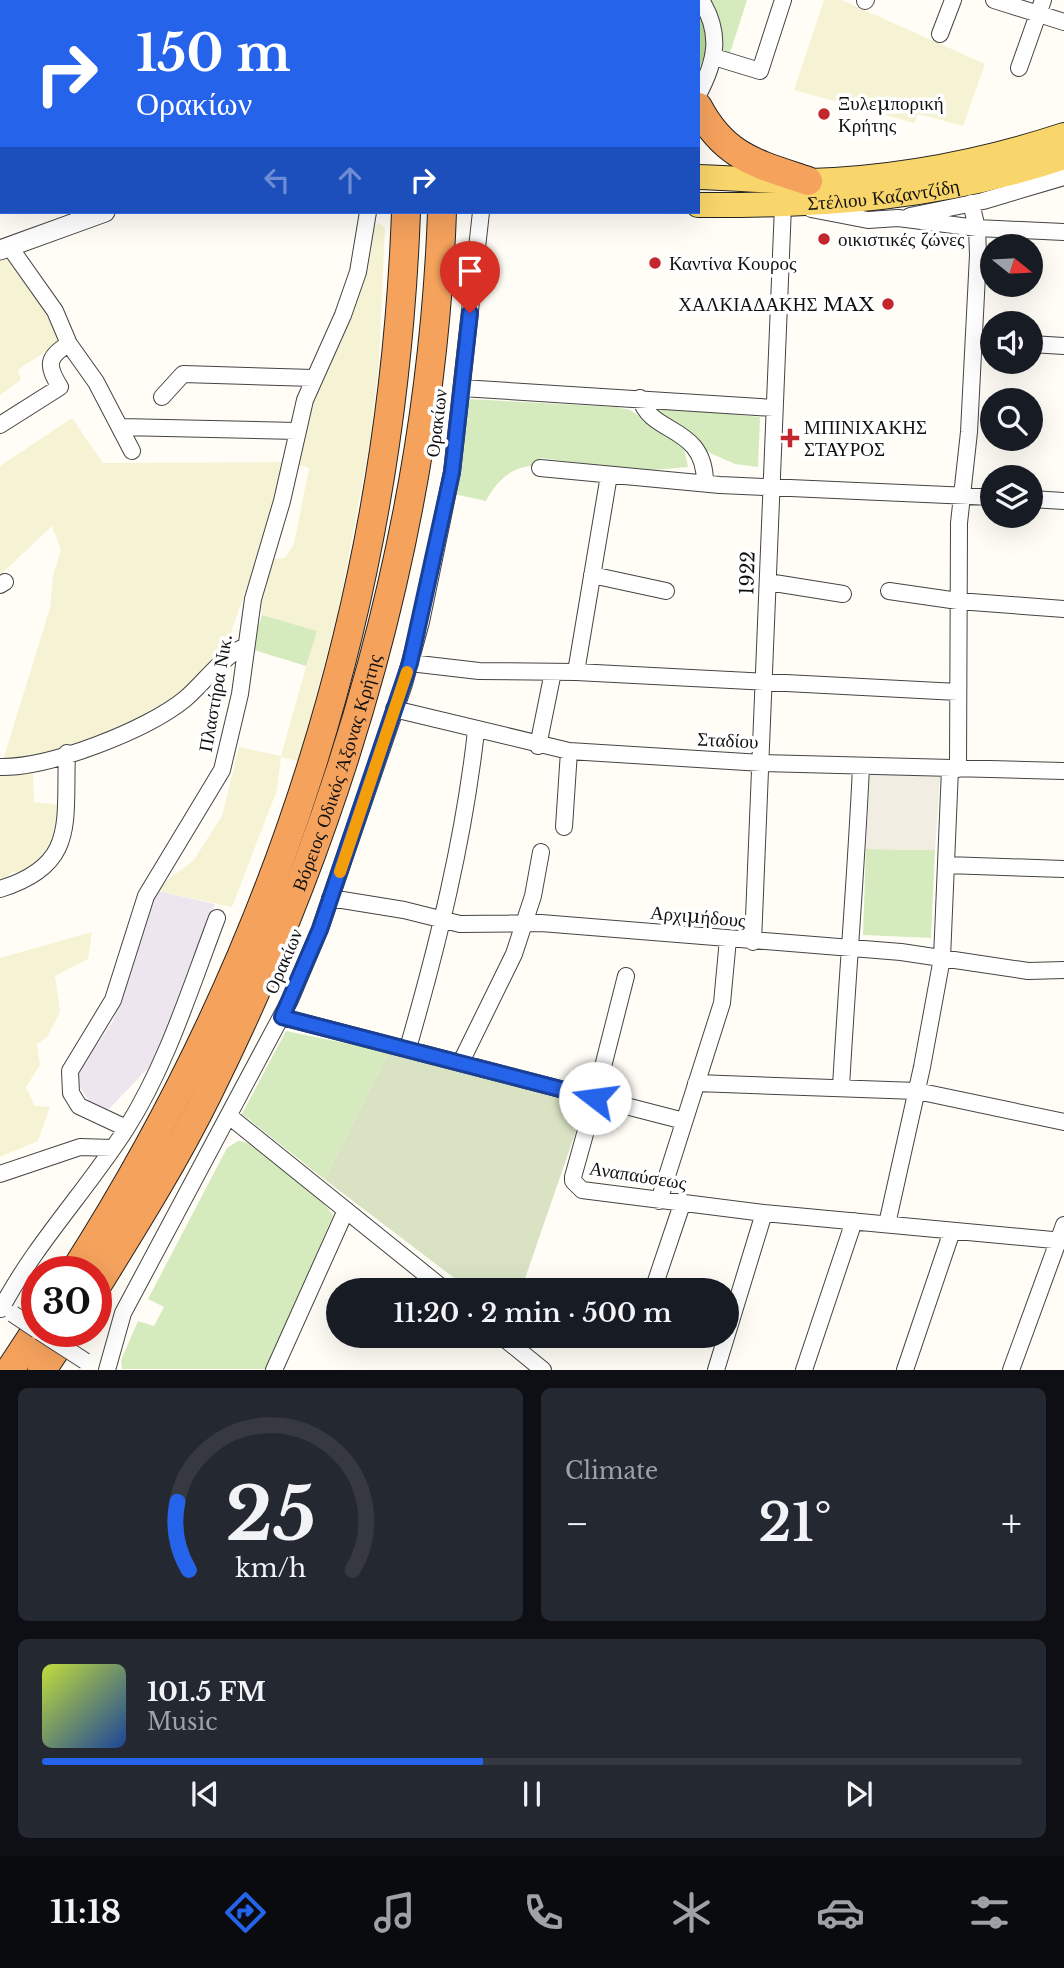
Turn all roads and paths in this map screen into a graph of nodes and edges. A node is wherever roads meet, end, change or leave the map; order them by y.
1 (701, 0) edge
2 (783, 0) edge
3 (953, 0) edge
4 (994, 0) edge
5 (1040, 7) edge
6 (1064, 22) edge
7 (940, 34) dead end
8 (714, 57) junction
9 (1019, 68) dead end
10 (700, 90) edge
11 (700, 110) edge
12 (1064, 135) edge
13 (1064, 158) edge
14 (700, 177) edge
15 (1064, 177) edge
16 (808, 181) junction
17 (971, 204) junction
18 (700, 205) edge
19 (789, 206) junction
20 (99, 214) edge
21 (368, 214) edge
22 (481, 214) edge
23 (898, 218) junction
24 (405, 223) edge
25 (441, 224) edge
26 (977, 228) junction
27 (1064, 232) edge
28 (2, 249) edge
29 (974, 341) junction
30 (980, 341) edge
31 (69, 345) junction
32 (1043, 345) edge
33 (1064, 346) edge
34 (313, 378) junction
35 (462, 388) junction
36 (162, 397) dead end
37 (640, 398) junction
38 (774, 408) junction
39 (0, 425) edge
40 (121, 427) junction
41 (297, 431) junction
42 (132, 451) dead end
43 (540, 468) dead end
44 (609, 475) junction
45 (705, 483) junction
46 (770, 488) junction
47 (962, 496) junction
48 (980, 497) edge
49 (1043, 500) edge
50 (1064, 501) edge
51 (592, 575) junction
52 (768, 582) junction
53 (666, 591) dead end
54 (889, 591) dead end
55 (843, 594) dead end
56 (957, 601) junction
57 (1064, 609) edge
58 (246, 647) junction
59 (410, 663) junction
60 (553, 672) junction
61 (576, 672) junction
62 (765, 681) junction
63 (958, 692) junction
64 (394, 709) junction
65 (476, 731) junction
66 (538, 746) junction
67 (569, 751) junction
68 (67, 753) junction
69 (762, 763) junction
70 (861, 766) junction
71 (0, 767) edge
72 (954, 769) junction
73 (1064, 771) edge
74 (564, 827) dead end
75 (541, 852) dead end
76 (946, 865) junction
77 (1064, 869) edge
78 (0, 889) edge
79 (330, 898) junction
80 (217, 918) dead end
81 (442, 922) junction
82 (524, 922) junction
83 (729, 939) junction
84 (754, 942) junction
85 (850, 948) junction
86 (942, 958) junction
87 (1063, 968) edge
88 (626, 976) dead end
89 (282, 1017) junction
90 (408, 1048) junction
91 (461, 1062) junction
92 (696, 1083) junction
93 (841, 1087) junction
94 (917, 1091) junction
95 (595, 1098) junction
96 (229, 1116) junction
97 (684, 1121) junction
98 (1064, 1122) edge
99 (126, 1128) junction
100 (113, 1148) junction
101 (0, 1174) edge
102 (659, 1201) junction
103 (682, 1204) junction
104 (346, 1210) junction
105 (764, 1213) junction
106 (854, 1221) junction
107 (887, 1224) junction
108 (952, 1231) junction
109 (1062, 1236) edge
110 (35, 1256) edge
111 (84, 1256) edge
112 (112, 1261) edge
113 (21, 1275) edge
114 (429, 1278) edge
115 (657, 1278) edge
116 (21, 1320) edge
117 (57, 1347) edge
118 (64, 1347) edge
119 (516, 1348) edge
120 (95, 1367) edge
121 (10, 1370) edge
122 (41, 1370) edge
123 (274, 1370) edge
124 (543, 1370) edge
125 (716, 1370) edge
126 (804, 1370) edge
127 (905, 1370) edge
128 (1011, 1370) edge

1 - 8 street
2 - 8 street
3 - 7 street
4 - 5 street
5 - 6 street
5 - 9 street
8 - 10 street
11 - 16 highway
12 - 16 main road, Στέλιου Καζαντζίδη
13 - 19 main road, Στέλιου Καζαντζίδη
14 - 16 main road, Στέλιου Καζαντζίδη
15 - 17 street
17 - 23 street
17 - 26 street
18 - 19 main road, Στέλιου Καζαντζίδη
19 - 23 street
19 - 38 street, 1922
20 - 28 street
21 - 34 street, Πλαστήρα Νικ.
22 - 35 street, Ορακίων
23 - 26 street
24 - 111 highway, Βόρειος Οδικός Άξονας Κρήτης
25 - 112 highway, Βόρειος Οδικός Άξονας Κρήτης
26 - 27 street
26 - 29 street
28 - 31 street
29 - 30 street
29 - 47 street
31 - 39 street
31 - 40 street
32 - 33 street
34 - 36 street
34 - 41 street, Πλαστήρα Νικ.
35 - 37 street
35 - 59 street, Ορακίων
37 - 38 street
37 - 45 street
38 - 46 street, 1922
40 - 41 street
40 - 42 street
41 - 58 street, Πλαστήρα Νικ.
43 - 44 street
44 - 45 street
44 - 51 street
45 - 46 street
46 - 47 street
46 - 52 street, 1922
47 - 48 street
47 - 56 street
49 - 50 street
51 - 53 street
51 - 61 street
52 - 55 street
52 - 62 street, 1922
54 - 56 street
56 - 57 street
56 - 63 street
58 - 68 street
58 - 99 street, Πλαστήρα Νικ.
59 - 60 street
59 - 64 street, Ορακίων
60 - 61 street
60 - 66 street
61 - 62 street
62 - 63 street
62 - 69 street, 1922
63 - 72 street
64 - 65 street, Σταδίου
64 - 79 street, Ορακίων
65 - 66 street, Σταδίου
65 - 81 street
66 - 67 street, Σταδίου
67 - 69 street, Σταδίου
67 - 74 street
68 - 71 street
68 - 78 street
69 - 70 street, Σταδίου
69 - 84 street, 1922
70 - 72 street, Σταδίου
70 - 85 street
72 - 73 street, Σταδίου
72 - 76 street
75 - 82 street
76 - 77 street
76 - 86 street
79 - 81 street, Αρχιμήδους
79 - 89 street, Ορακίων
80 - 99 street
81 - 82 street, Αρχιμήδους
81 - 90 street
82 - 83 street, Αρχιμήδους
82 - 91 street
83 - 84 street, Αρχιμήδους
83 - 92 street
84 - 85 street, Αρχιμήδους
85 - 86 street, Αρχιμήδους
85 - 93 street
86 - 87 street, Αρχιμήδους
86 - 94 street
88 - 95 street
89 - 90 street
89 - 96 street, Ορακίων
90 - 91 street
91 - 95 street
92 - 93 street
92 - 97 street
93 - 94 street
94 - 98 street
94 - 107 street
95 - 97 street
95 - 102 street, Αναπαύσεως
96 - 104 street
96 - 120 street, Ορακίων
97 - 102 street
99 - 100 street
100 - 101 street
100 - 110 street
102 - 103 street, Αναπαύσεως
103 - 105 street, Αναπαύσεως
103 - 115 street
104 - 114 street
104 - 123 street
105 - 106 street, Αναπαύσεως
105 - 125 street
106 - 107 street, Αναπαύσεως
106 - 126 street
107 - 108 street, Αναπαύσεως
108 - 109 street, Αναπαύσεως
108 - 127 street
109 - 128 street
113 - 116 street
116 - 121 highway
117 - 122 highway
118 - 120 street, bridge
119 - 124 street

